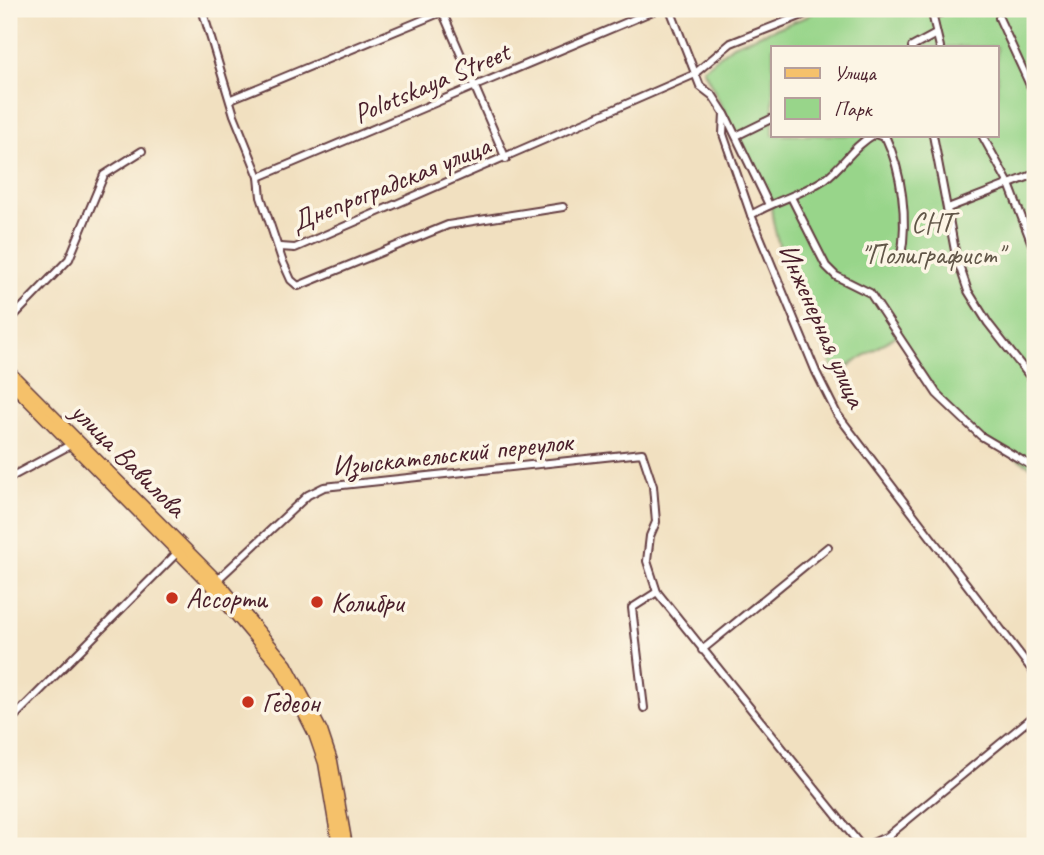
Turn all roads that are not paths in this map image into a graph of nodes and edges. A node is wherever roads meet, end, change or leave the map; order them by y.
1 (216, 9) edge
2 (658, 9) edge
3 (670, 9) edge
4 (818, 9) edge
5 (955, 9) edge
6 (444, 10) edge
7 (203, 11) edge
8 (932, 12) edge
9 (999, 18) dead end
10 (936, 34) junction
11 (914, 46) edge
12 (940, 46) edge
13 (694, 74) junction
14 (475, 86) junction
15 (1035, 96) edge
16 (231, 99) junction
17 (723, 113) junction
18 (771, 119) edge
19 (736, 136) junction
20 (874, 136) edge
21 (879, 136) edge
22 (933, 136) edge
23 (983, 136) edge
24 (142, 151) dead end
25 (506, 159) junction
26 (1035, 174) edge
27 (259, 177) junction
28 (1009, 184) junction
29 (792, 199) junction
30 (769, 205) junction
31 (563, 207) dead end
32 (948, 208) junction
33 (751, 215) junction
34 (280, 247) junction
35 (1035, 252) edge
36 (901, 256) dead end
37 (9, 321) edge
38 (9, 371) edge
39 (9, 381) edge
40 (1035, 383) edge
41 (72, 444) junction
42 (1035, 468) edge
43 (9, 478) edge
44 (828, 547) dead end
45 (178, 552) junction
46 (214, 583) junction
47 (657, 592) junction
48 (702, 650) junction
49 (1035, 674) edge
50 (645, 708) dead end
51 (1035, 715) edge
52 (9, 722) edge
53 (338, 846) edge
54 (347, 846) edge
55 (864, 846) edge

1 - 7 street
2 - 14 street, Polotskaya Street
3 - 13 street
4 - 13 street, Днепроградская улица
5 - 8 street
6 - 14 street
6 - 16 street
7 - 16 street
8 - 10 street
9 - 15 street
10 - 11 street
10 - 12 street
13 - 17 street
13 - 25 street, Днепроградская улица
14 - 25 street
14 - 27 street, Polotskaya Street
16 - 27 street
17 - 19 street
17 - 33 street, Инженерная улица
18 - 19 street
19 - 30 street
20 - 29 street
21 - 36 street
22 - 32 street
23 - 28 street
24 - 37 street
25 - 34 street, Днепроградская улица
26 - 28 street
27 - 34 street
28 - 32 street
28 - 35 street
29 - 30 street
29 - 42 street
30 - 33 street
31 - 34 street, Днепроградская улица
32 - 40 street
33 - 49 street, Инженерная улица
38 - 46 main road, улица Вавилова
39 - 41 main road, улица Вавилова
41 - 43 street
41 - 45 main road, улица Вавилова
44 - 48 street
45 - 46 main road, улица Вавилова
45 - 52 street, улица Вавилова
46 - 47 street, Изыскательский переулок
46 - 53 main road, улица Вавилова
46 - 54 main road, улица Вавилова
47 - 48 street
47 - 50 street
48 - 55 street
51 - 55 street

